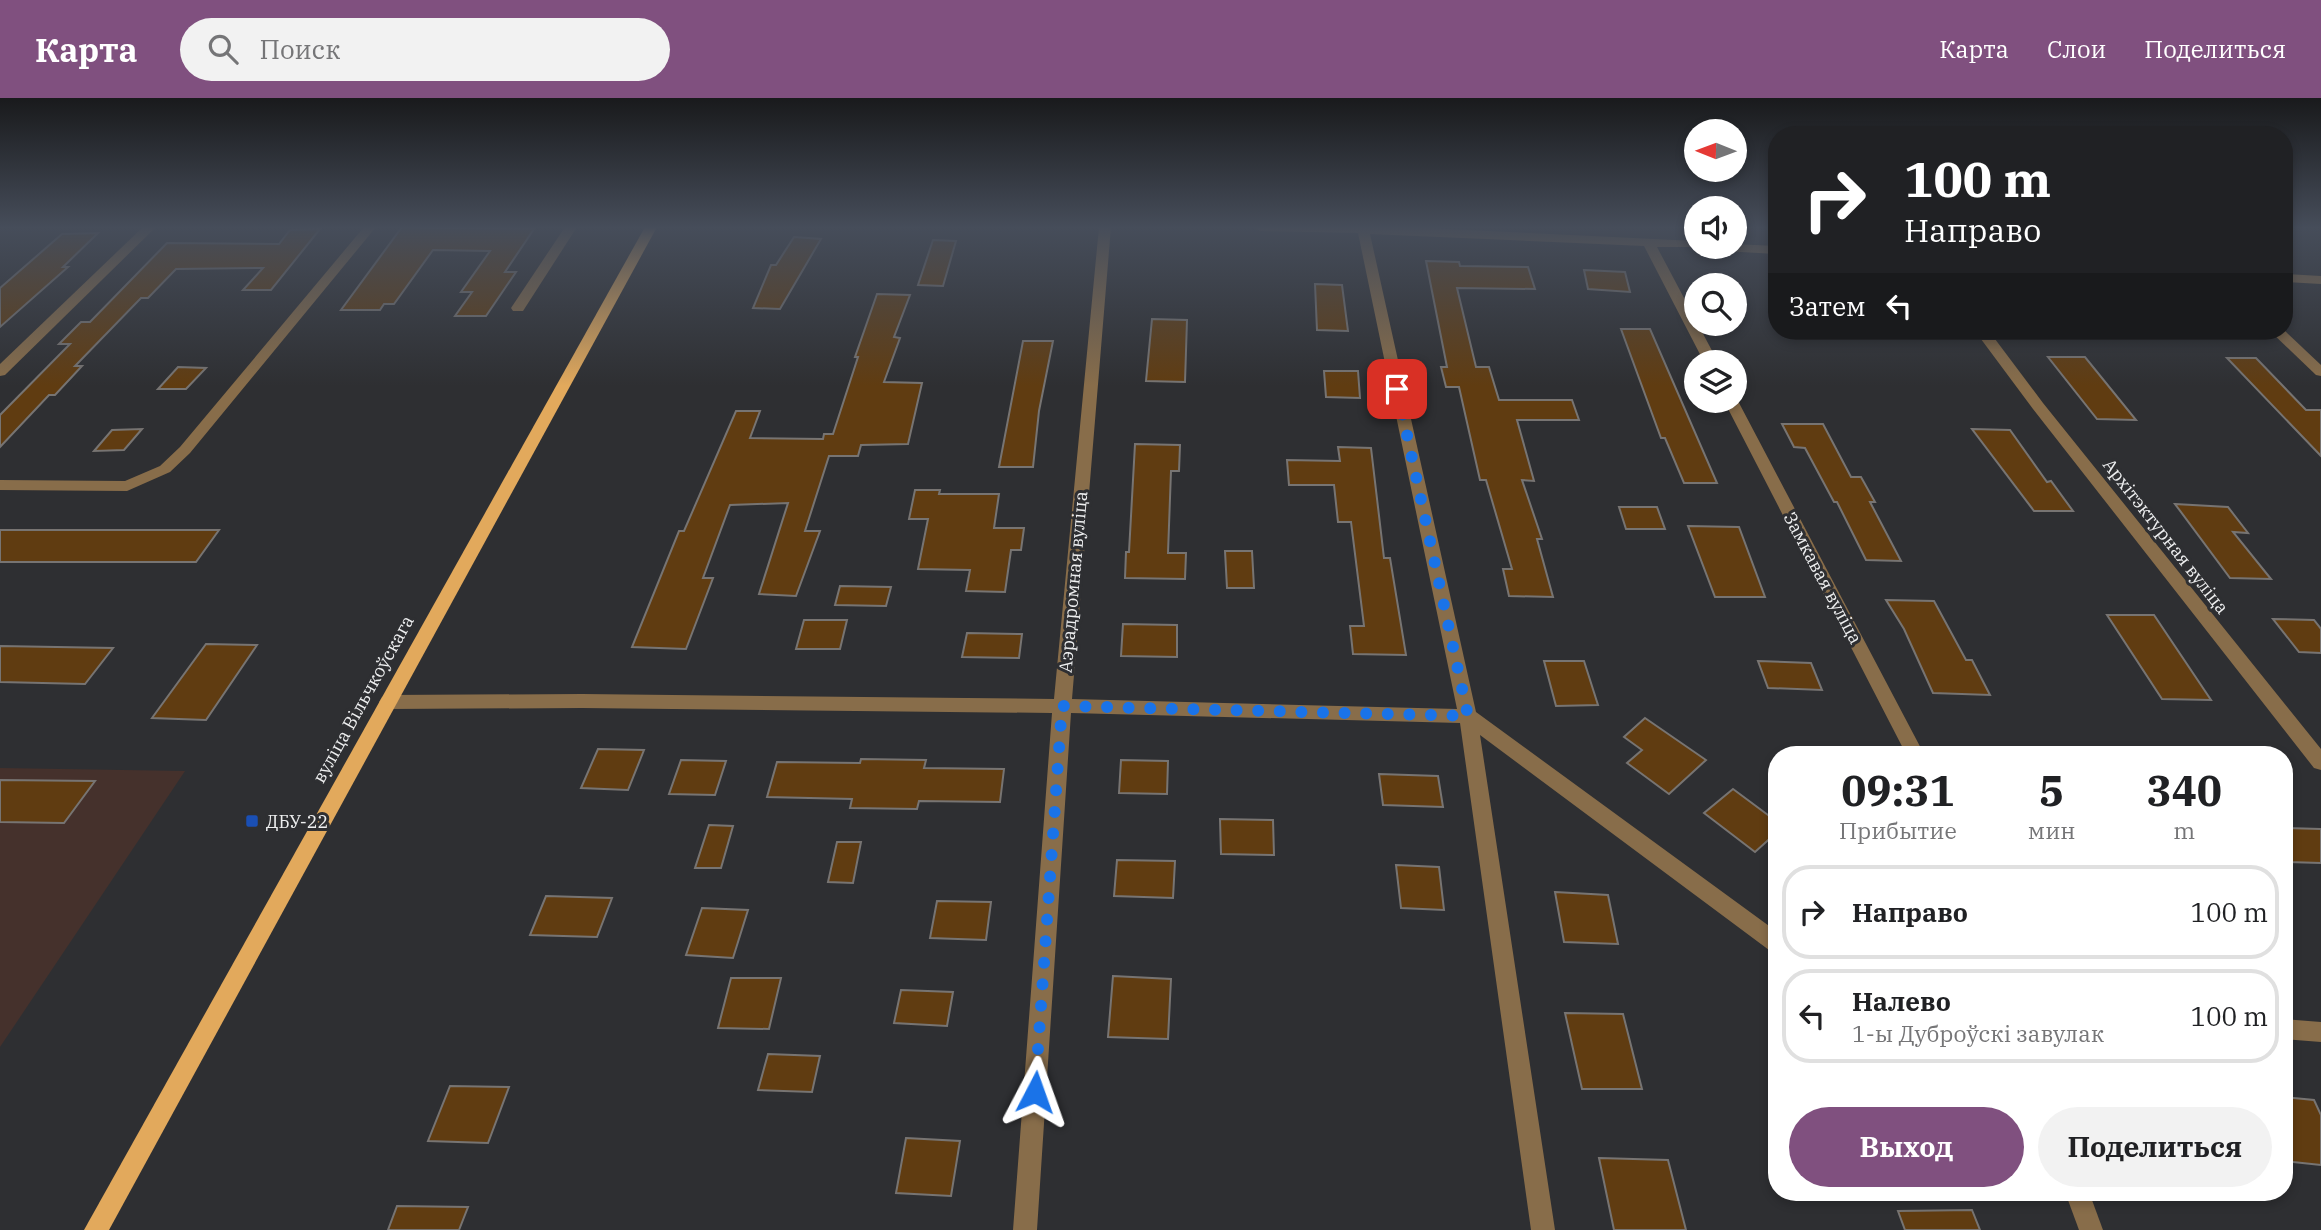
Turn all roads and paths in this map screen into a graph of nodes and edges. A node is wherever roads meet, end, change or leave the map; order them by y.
1 (95, 280) edge
2 (326, 280) edge
3 (536, 280) edge
4 (622, 280) edge
5 (1100, 280) edge
6 (1374, 280) edge
7 (1668, 280) edge
8 (518, 308) dead end
9 (1989, 340) edge
10 (2287, 340) edge
11 (1705, 350) edge
12 (0, 372) edge
13 (2321, 372) edge
14 (1737, 413) edge
15 (0, 485) edge
16 (388, 702) junction
17 (1062, 706) junction
18 (1468, 716) junction
19 (1911, 746) edge
20 (2321, 763) edge
21 (1768, 937) edge
22 (2293, 1030) edge
23 (2321, 1032) edge
24 (2080, 1201) edge
25 (96, 1230) edge
26 (1026, 1230) edge
27 (1543, 1230) edge
28 (2091, 1230) edge

1 - 12 street
2 - 15 street
3 - 8 street
4 - 16 main road, вуліца Вільчкоўскага
5 - 17 street, Аэрадромная вуліца
6 - 18 street
7 - 11 street
9 - 20 street, Архітэктурная вуліца
10 - 13 street
14 - 19 street, Замкавая вуліца
16 - 17 street
16 - 25 main road, вуліца Вільчкоўскага
17 - 18 street
17 - 26 street, Аэрадромная вуліца
18 - 21 street
18 - 27 street
22 - 23 street
24 - 28 street

